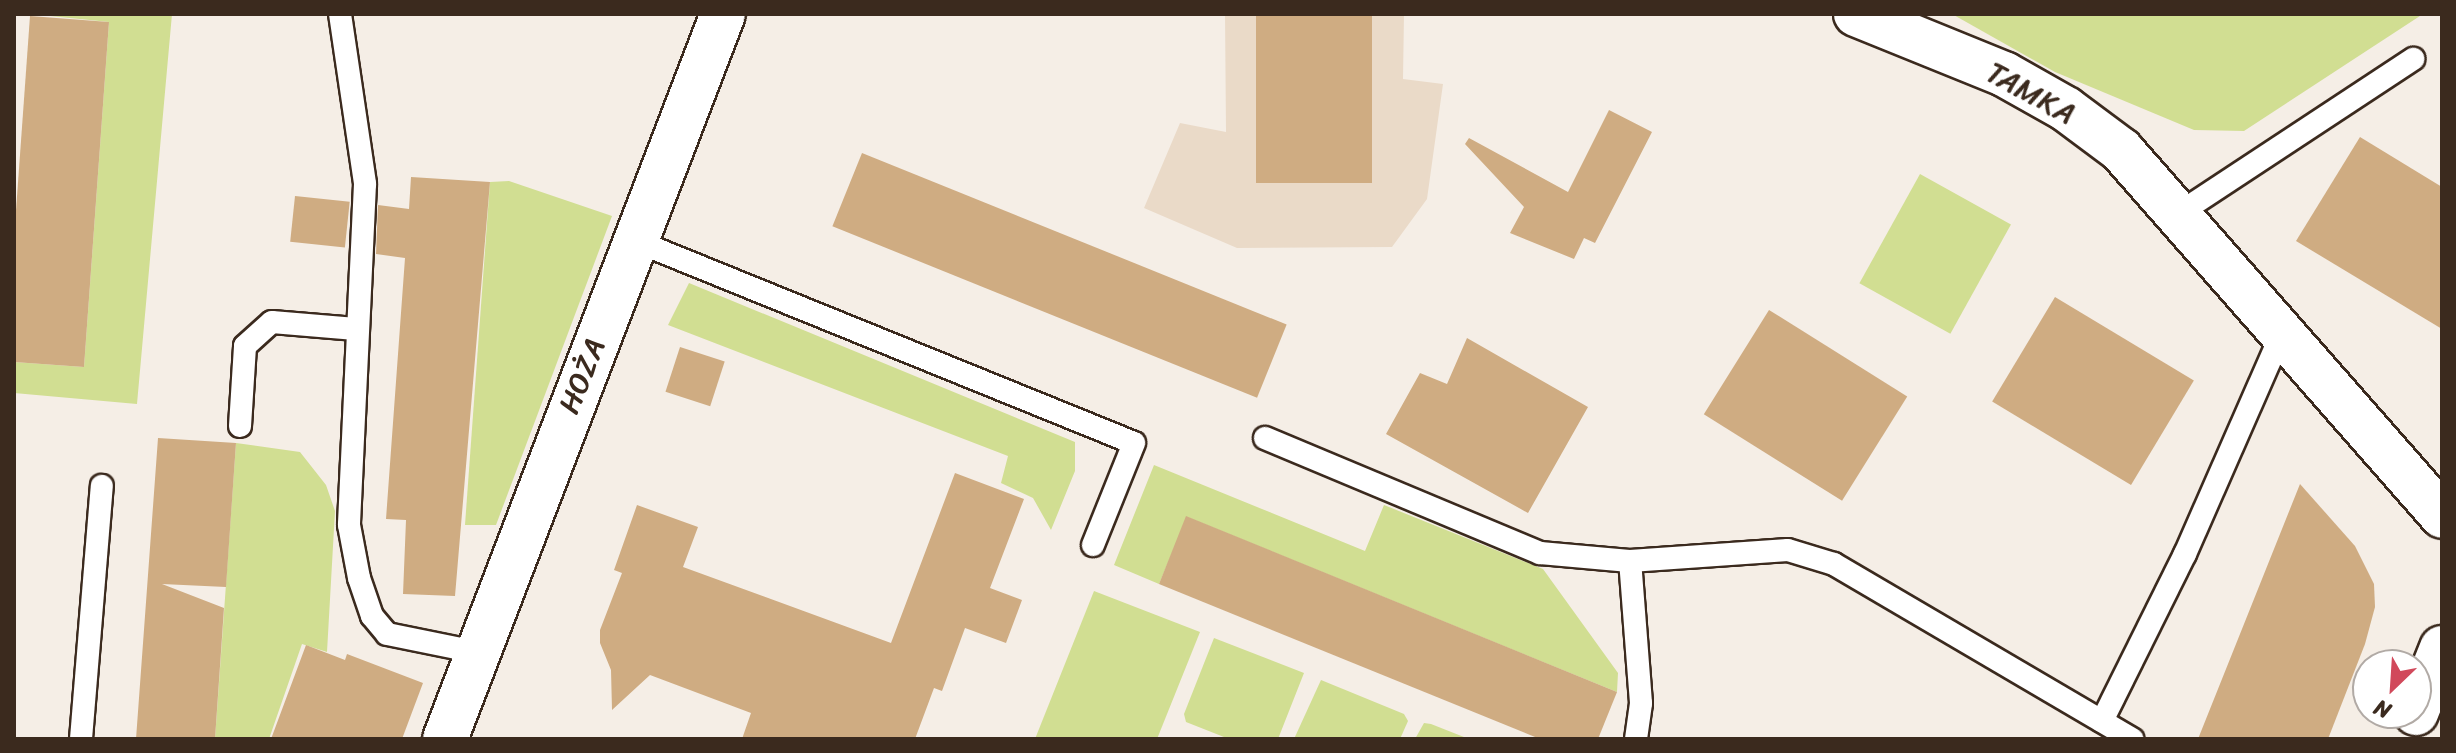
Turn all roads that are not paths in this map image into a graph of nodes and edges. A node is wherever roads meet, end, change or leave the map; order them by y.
1 (340, 14) edge
2 (723, 14) edge
3 (1856, 14) edge
4 (2413, 59) dead end
5 (2178, 214) junction
6 (636, 241) junction
7 (356, 329) junction
8 (2281, 335) junction
9 (240, 426) dead end
10 (1265, 438) dead end
11 (102, 486) dead end
12 (2442, 516) edge
13 (1093, 545) dead end
14 (1630, 561) junction
15 (2442, 648) edge
16 (476, 652) junction
17 (2432, 673) edge
18 (2102, 721) junction
19 (81, 739) edge
20 (445, 739) edge
21 (1636, 739) edge
22 (2132, 739) edge

1 - 7 lane
2 - 6 street, HOŻA
3 - 5 street, TAMKA
4 - 5 lane
5 - 8 street, TAMKA
6 - 13 lane
6 - 16 street, HOŻA
7 - 9 lane
7 - 16 lane
8 - 12 street, TAMKA
8 - 18 lane
10 - 14 lane
11 - 19 lane
14 - 18 lane
14 - 21 lane
15 - 17 street
16 - 20 street, HOŻA
18 - 22 lane

